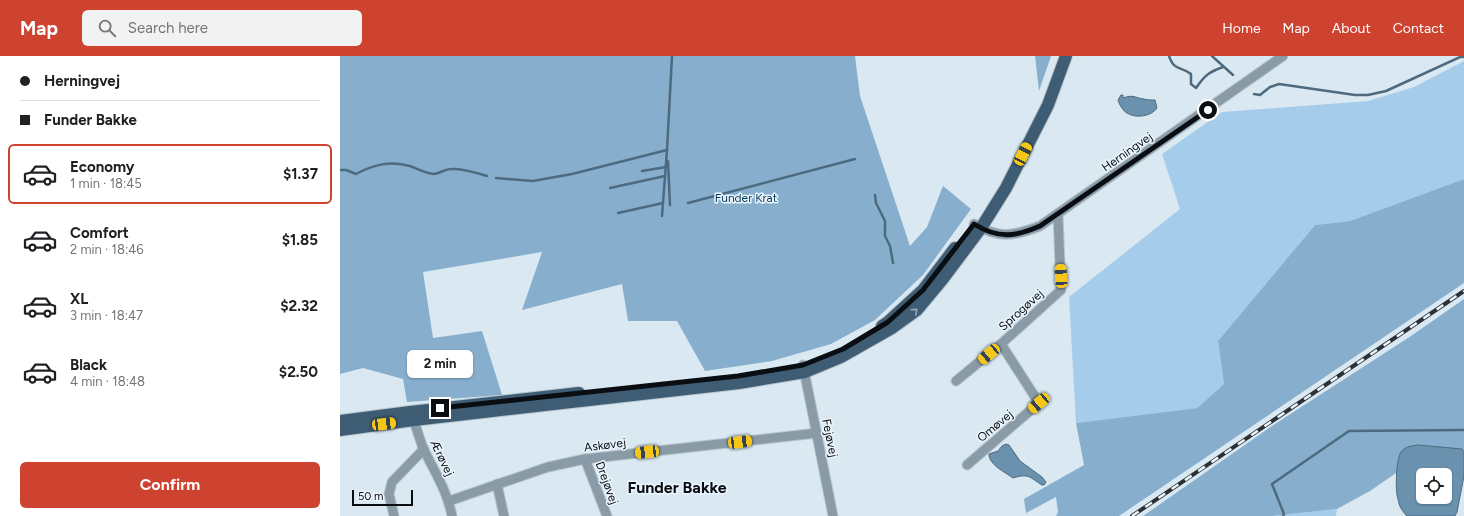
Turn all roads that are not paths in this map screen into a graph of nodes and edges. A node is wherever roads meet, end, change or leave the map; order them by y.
1 (1066, 56) edge
2 (1283, 56) edge
3 (1058, 215) junction
4 (977, 226) junction
5 (1001, 344) junction
6 (804, 369) junction
7 (956, 381) dead end
8 (412, 416) junction
9 (340, 421) edge
10 (340, 430) edge
11 (817, 433) junction
12 (424, 449) junction
13 (585, 459) junction
14 (967, 465) dead end
15 (497, 484) junction
16 (449, 501) junction
17 (394, 516) edge
18 (452, 516) edge
19 (504, 516) edge
20 (606, 516) edge
21 (833, 516) edge

1 - 4 main road
2 - 3 street, Herningvej
3 - 4 street, Herningvej
3 - 5 street, Sprogøvej
4 - 6 main road
5 - 7 street, Sprogøvej
5 - 14 street, Omøvej
6 - 8 main road
6 - 11 street, Fejøvej
8 - 9 main road
8 - 10 main road
8 - 12 street, Ærøvej
11 - 13 street, Askøvej
11 - 21 street, Fejøvej
12 - 16 street, Ærøvej
12 - 17 street
13 - 15 street, Askøvej
13 - 20 street, Drejøvej
15 - 16 street, Askøvej
15 - 19 street
16 - 18 street, Ærøvej

